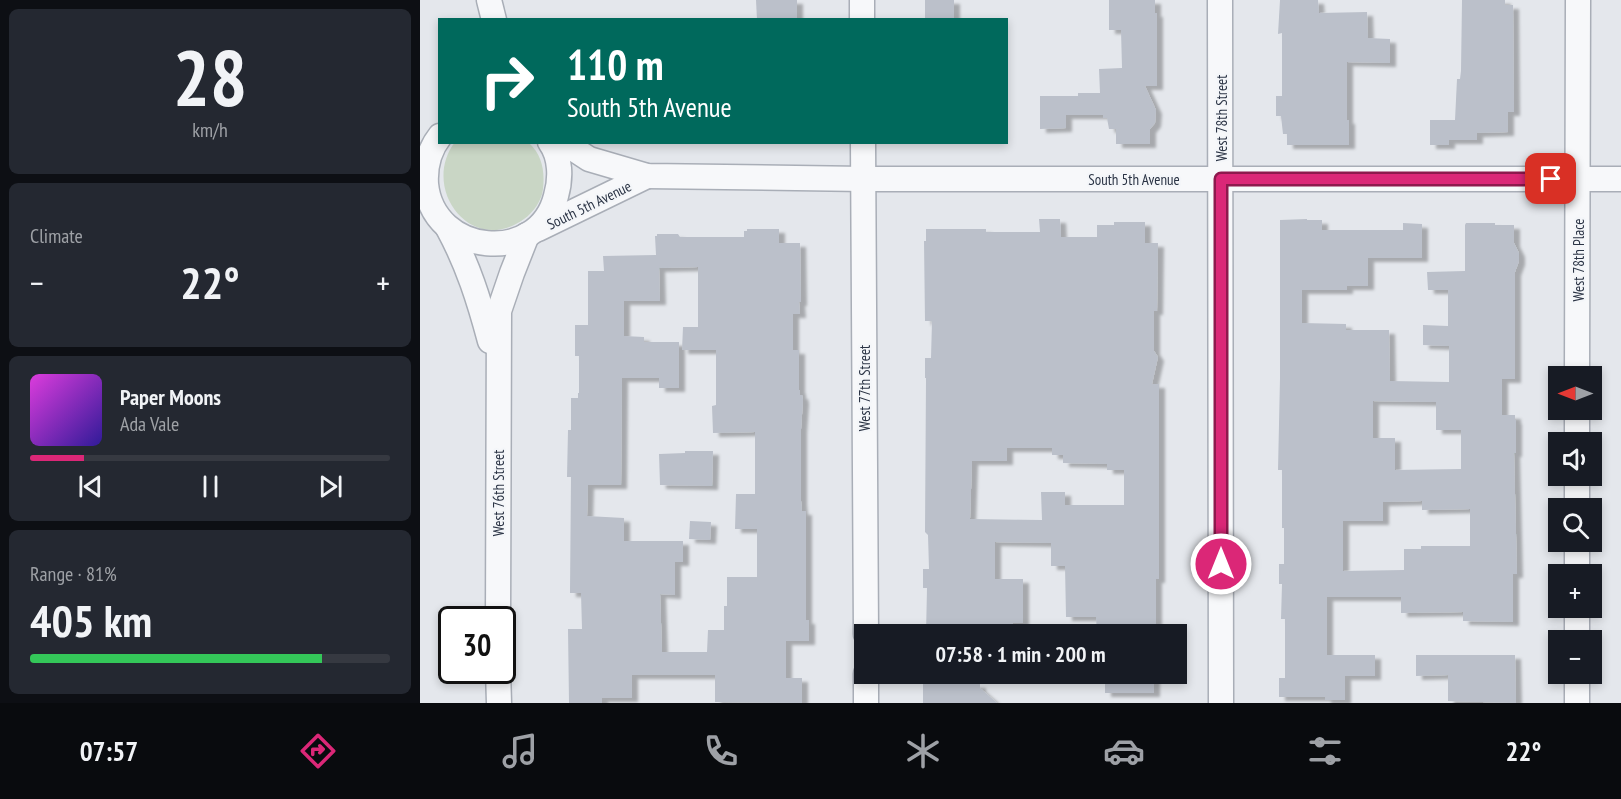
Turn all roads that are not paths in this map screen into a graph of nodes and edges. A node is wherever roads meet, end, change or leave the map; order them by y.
1 (488, 0) edge
2 (862, 0) edge
3 (1221, 0) edge
4 (1578, 0) edge
5 (484, 18) edge
6 (493, 18) edge
7 (862, 18) edge
8 (432, 140) edge
9 (552, 144) edge
10 (565, 144) edge
11 (863, 144) edge
12 (647, 176) junction
13 (864, 179) junction
14 (1221, 179) junction
15 (1578, 179) junction
16 (1621, 179) edge
17 (420, 214) edge
18 (445, 225) junction
19 (529, 234) junction
20 (497, 366) junction
21 (1577, 366) edge
22 (498, 606) edge
23 (866, 624) edge
24 (498, 684) edge
25 (866, 684) edge
26 (1577, 684) edge
27 (499, 703) edge
28 (866, 703) edge
29 (1221, 703) edge
30 (1576, 703) edge

1 - 5 street
1 - 6 street
2 - 7 street
3 - 14 street, West 78th Street
4 - 15 street, West 78th Place
8 - 18 street, West 76th Street
9 - 19 street
10 - 12 street, South 5th Avenue
11 - 13 street, West 77th Street
12 - 13 street, South 5th Avenue
12 - 19 street, South 5th Avenue
13 - 14 street, South 5th Avenue
13 - 23 street, West 77th Street
14 - 15 street, South 5th Avenue
14 - 29 street, West 78th Street
15 - 16 street, South 5th Avenue
15 - 21 street, West 78th Place
17 - 18 street, South 5th Avenue
18 - 19 street, South 5th Avenue
18 - 20 street, West 76th Street
19 - 20 street, West 76th Street
20 - 22 street, West 76th Street
24 - 27 street
25 - 28 street
26 - 30 street

